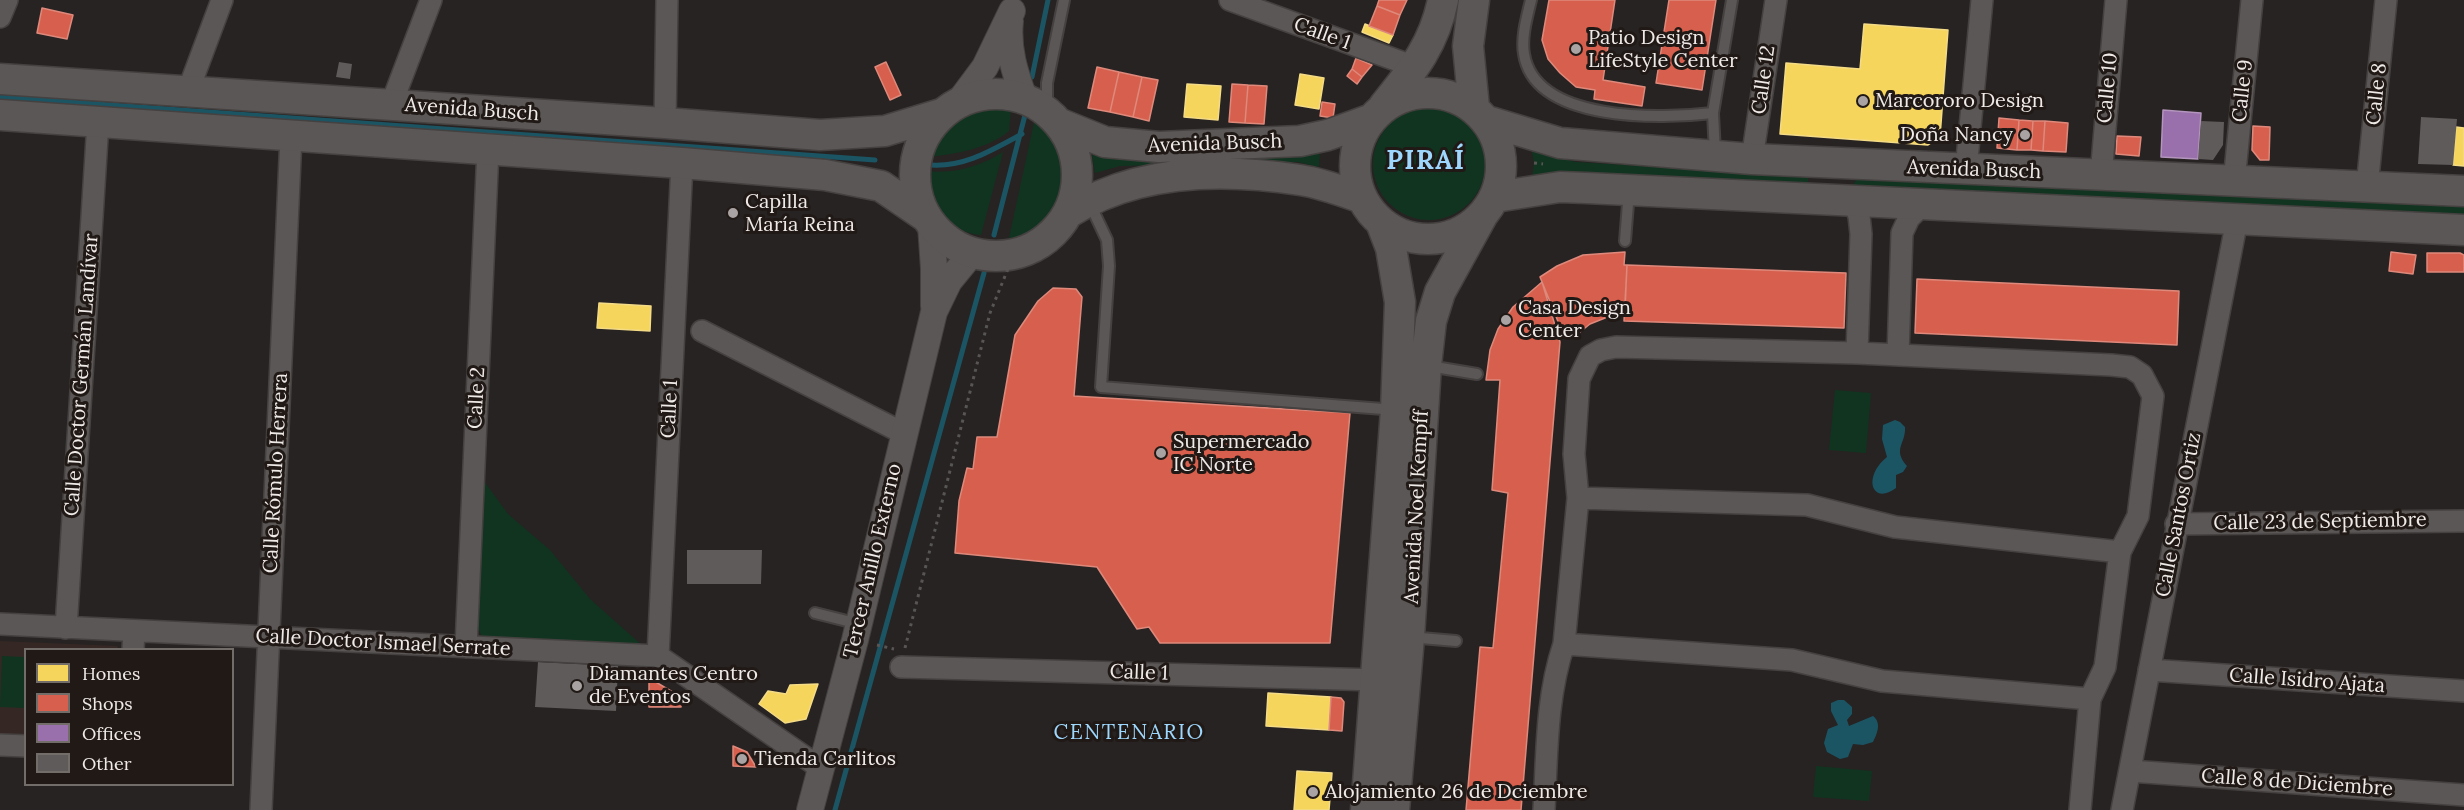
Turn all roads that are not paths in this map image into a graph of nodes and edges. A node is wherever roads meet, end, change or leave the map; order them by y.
1 (7, 0) edge
2 (222, 0) edge
3 (431, 0) edge
4 (667, 0) edge
5 (1064, 0) edge
6 (1230, 0) edge
7 (1443, 0) edge
8 (1474, 0) edge
9 (1531, 0) edge
10 (1732, 0) edge
11 (1776, 0) edge
12 (1982, 0) edge
13 (2116, 0) edge
14 (2252, 0) edge
15 (2386, 0) edge
16 (1012, 5) edge
17 (0, 17) edge
18 (1415, 67) junction
19 (0, 79) edge
20 (188, 92) junction
21 (392, 105) junction
22 (950, 108) junction
23 (1043, 111) junction
24 (1713, 113) junction
25 (1377, 114) junction
26 (0, 115) edge
27 (1480, 115) junction
28 (98, 122) junction
29 (665, 123) junction
30 (443, 125) junction
31 (291, 136) junction
32 (488, 149) junction
33 (1716, 156) junction
34 (1752, 159) junction
35 (682, 163) junction
36 (1808, 163) junction
37 (1858, 165) junction
38 (1965, 170) junction
39 (2101, 176) junction
40 (2234, 182) junction
41 (2367, 187) junction
42 (1629, 190) junction
43 (2464, 191) edge
44 (1362, 198) junction
45 (1809, 199) junction
46 (1854, 202) junction
47 (1923, 204) junction
48 (1078, 207) junction
49 (1488, 207) junction
50 (2237, 220) junction
51 (928, 221) junction
52 (1381, 222) junction
53 (2464, 230) edge
54 (1625, 242) dead end
55 (972, 253) junction
56 (934, 312) junction
57 (702, 331) dead end
58 (1857, 353) junction
59 (1898, 355) junction
60 (1426, 365) junction
61 (1477, 374) dead end
62 (1396, 410) junction
63 (903, 433) junction
64 (1578, 498) junction
65 (2464, 521) edge
66 (2176, 524) junction
67 (2120, 552) junction
68 (816, 614) dead end
69 (0, 624) edge
70 (66, 627) junction
71 (865, 634) junction
72 (269, 637) junction
73 (1409, 637) junction
74 (134, 640) edge
75 (1456, 641) dead end
76 (1564, 644) junction
77 (466, 646) junction
78 (658, 656) junction
79 (900, 658) road end
80 (2149, 670) junction
81 (1377, 680) junction
82 (2464, 691) edge
83 (2090, 699) junction
84 (1373, 721) junction
85 (0, 745) edge
86 (24, 746) edge
87 (822, 769) junction
88 (2130, 771) junction
89 (2464, 795) edge
90 (1395, 799) edge
91 (261, 810) edge
92 (810, 810) edge
93 (1366, 810) edge
94 (1549, 810) edge
95 (2080, 810) edge
96 (2122, 810) edge

1 - 17 street
2 - 20 street
3 - 21 street
4 - 29 street
5 - 23 lane
6 - 18 street, Calle 1
7 - 18 main road
8 - 27 main road
9 - 24 lane
10 - 24 lane
11 - 34 street, Calle 12
12 - 38 street
13 - 39 street, Calle 10
14 - 40 street, Calle 9
15 - 41 street, Calle 8
16 - 22 street
16 - 23 street
18 - 25 main road
19 - 20 main road, Avenida Busch
20 - 21 main road, Avenida Busch
21 - 30 main road, Avenida Busch
22 - 23 main road
22 - 29 main road, Avenida Busch
22 - 51 main road
23 - 25 main road, Avenida Busch
23 - 48 main road
24 - 33 lane
25 - 27 main road
25 - 44 main road
26 - 28 main road, Avenida Busch
27 - 33 main road, Avenida Busch
27 - 49 main road
28 - 31 main road, Avenida Busch
28 - 70 street, Calle Doctor Germán Landívar
29 - 30 main road, Avenida Busch
30 - 31 main road, Avenida Busch
30 - 32 main road, Avenida Busch
31 - 72 street, Calle Rómulo Herrera
32 - 35 main road, Avenida Busch
32 - 77 street, Calle 2
33 - 34 main road, Avenida Busch
34 - 36 main road, Avenida Busch
35 - 51 main road, Avenida Busch
35 - 78 street, Calle 1
36 - 37 main road, Avenida Busch
36 - 45 main road
37 - 38 main road, Avenida Busch
37 - 46 main road
38 - 39 main road, Avenida Busch
39 - 40 main road, Avenida Busch
40 - 41 main road, Avenida Busch
41 - 43 main road, Avenida Busch
42 - 45 main road, Avenida Busch
42 - 49 main road, Avenida Busch
42 - 54 lane
44 - 48 main road, Avenida Busch
44 - 52 main road
45 - 46 main road, Avenida Busch
46 - 47 main road, Avenida Busch
46 - 58 street
47 - 50 main road, Avenida Busch
47 - 59 street
48 - 55 main road
48 - 62 lane
49 - 52 main road
49 - 60 main road, Avenida Noel Kempff
50 - 53 main road, Avenida Busch
50 - 66 street, Calle Santos Ortiz
51 - 55 main road
51 - 56 street, Tercer Anillo Externo
52 - 62 main road, Avenida Noel Kempff
55 - 56 street, Tercer Anillo Externo
56 - 63 street, Tercer Anillo Externo
57 - 63 street
58 - 59 street
58 - 64 street
59 - 67 street
60 - 61 lane
60 - 73 main road, Avenida Noel Kempff
62 - 81 main road, Avenida Noel Kempff
63 - 71 street, Tercer Anillo Externo
64 - 67 street
64 - 76 street
65 - 66 street, Calle 23 de Septiembre
66 - 80 street, Calle Santos Ortiz
67 - 83 street
68 - 71 lane
69 - 70 street, Calle Doctor Ismael Serrate
70 - 74 street, Calle Doctor Ismael Serrate
71 - 87 street, Tercer Anillo Externo
72 - 74 street, Calle Doctor Ismael Serrate
72 - 77 street, Calle Doctor Ismael Serrate
72 - 91 street, Calle Rómulo Herrera
73 - 75 lane
73 - 90 main road, Avenida Noel Kempff
76 - 83 street
76 - 94 street
77 - 78 street, Calle Doctor Ismael Serrate
78 - 87 street
79 - 81 street, Calle 1
80 - 82 street, Calle Isidro Ajata
80 - 88 street, Calle Santos Ortiz
81 - 84 main road, Avenida Noel Kempff
83 - 95 street
84 - 90 main road
84 - 93 main road, Avenida Noel Kempff
85 - 86 street
87 - 92 street, Tercer Anillo Externo
88 - 89 street, Calle 8 de Diciembre
88 - 96 street, Calle Santos Ortiz

